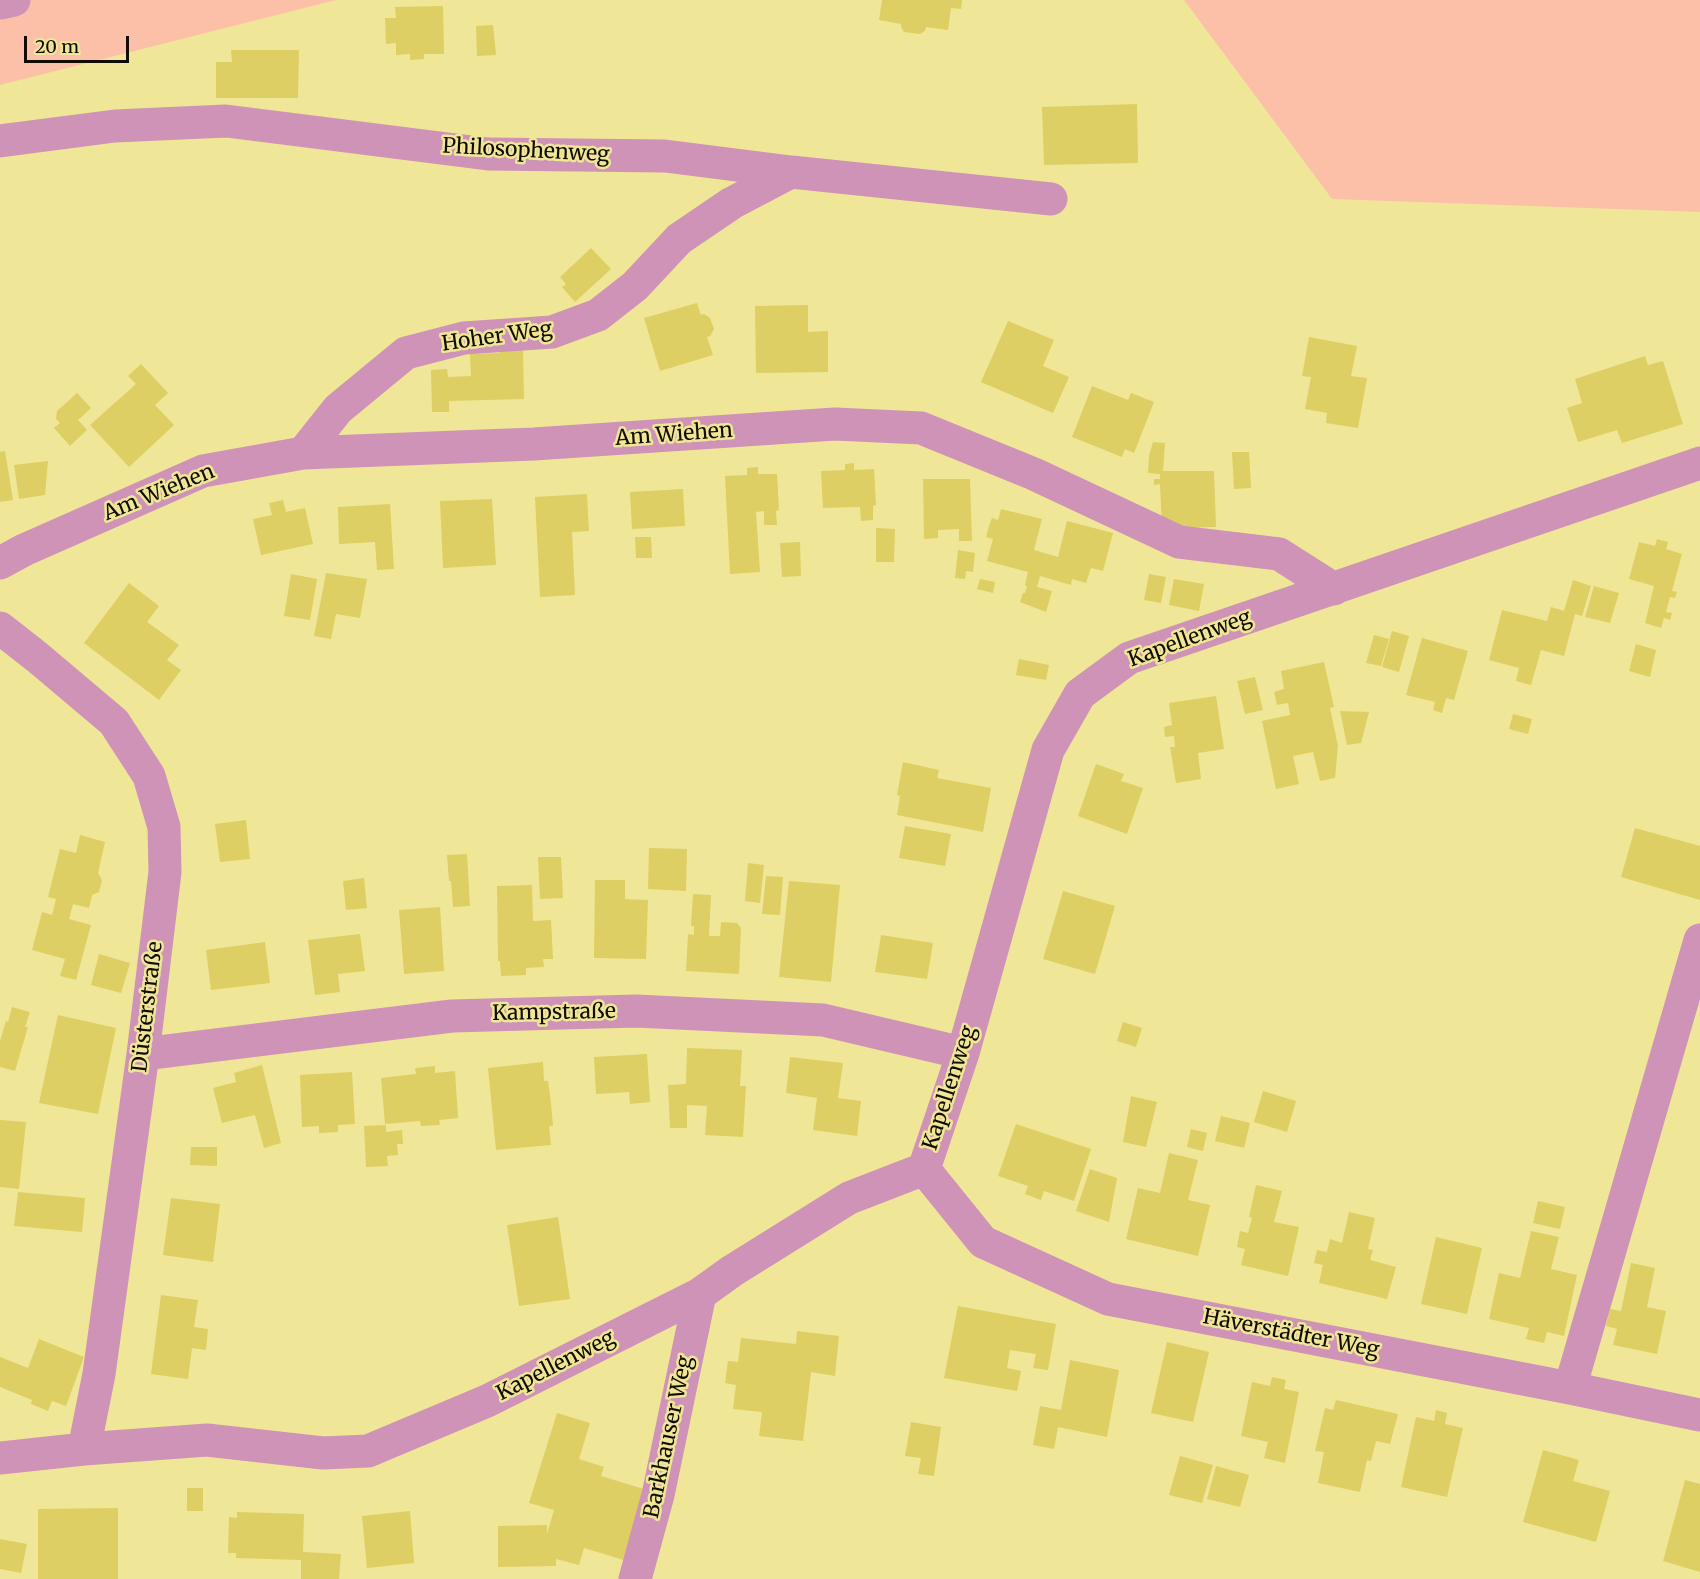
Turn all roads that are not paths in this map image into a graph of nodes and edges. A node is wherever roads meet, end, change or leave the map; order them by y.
1 (14, 0) edge
2 (0, 3) edge
3 (0, 141) edge
4 (791, 172) junction
5 (1051, 199) dead end
6 (303, 453) junction
7 (1700, 463) edge
8 (0, 563) edge
9 (1334, 589) junction
10 (0, 628) edge
11 (1700, 940) edge
12 (963, 1053) junction
13 (143, 1054) junction
14 (924, 1169) junction
15 (700, 1294) junction
16 (1570, 1388) junction
17 (1700, 1415) edge
18 (84, 1449) junction
19 (0, 1458) edge
20 (635, 1579) edge

1 - 2 street
3 - 4 street, Philosophenweg
4 - 5 street, Philosophenweg
4 - 6 street, Hoher Weg
6 - 8 street, Am Wiehen
6 - 9 street, Am Wiehen
7 - 9 street, Kapellenweg
9 - 12 street, Kapellenweg
10 - 13 street, Düsterstraße
11 - 16 street
12 - 13 street, Kampstraße
12 - 14 street, Kapellenweg
13 - 18 street, Düsterstraße
14 - 15 street, Kapellenweg
14 - 16 street, Häverstädter Weg
15 - 18 street, Kapellenweg
15 - 20 street, Barkhauser Weg
16 - 17 street, Häverstädter Weg
18 - 19 street, Kapellenweg

